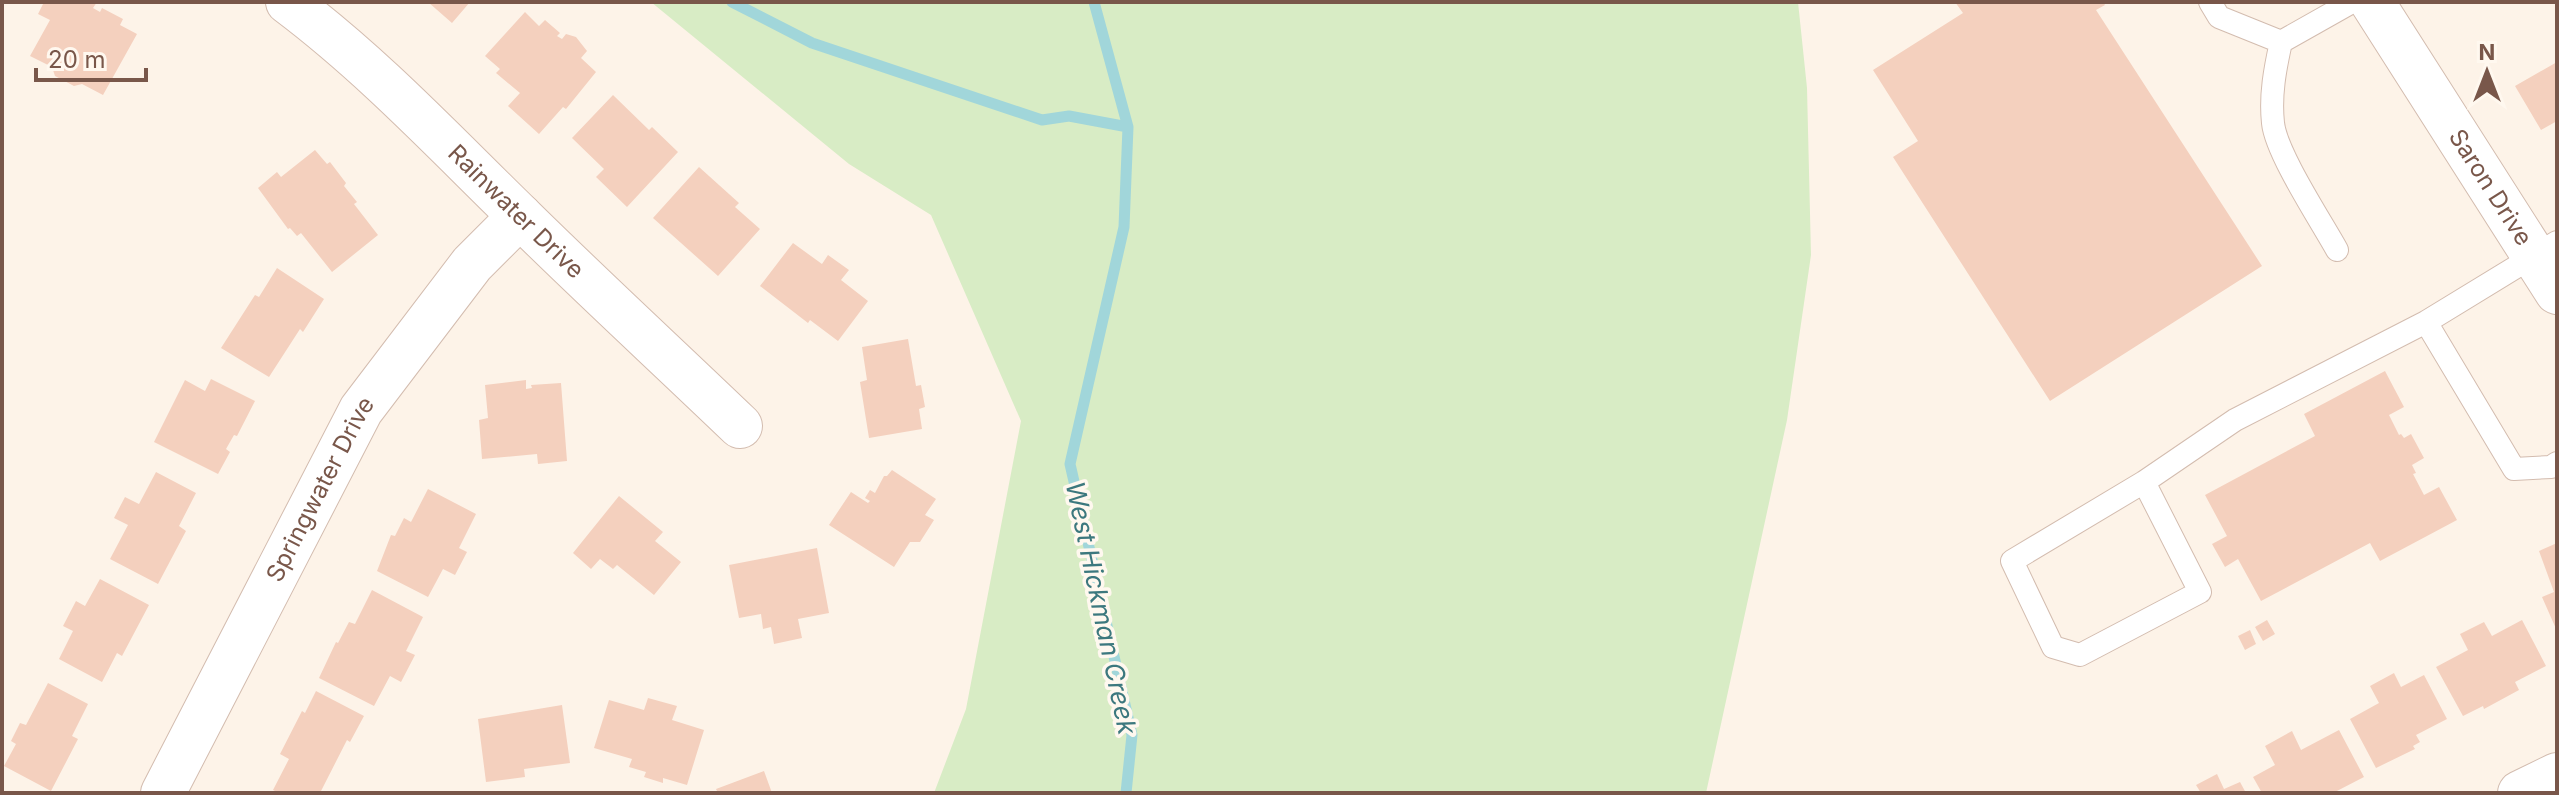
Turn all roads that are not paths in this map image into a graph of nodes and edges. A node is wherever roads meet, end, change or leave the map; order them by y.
1 (288, 2) edge
2 (2210, 2) edge
3 (2352, 2) edge
4 (2372, 2) edge
5 (2281, 42) junction
6 (520, 216) junction
7 (2337, 250) dead end
8 (2549, 264) edge
9 (2426, 322) junction
10 (740, 426) dead end
11 (2557, 463) edge
12 (2144, 482) junction
13 (2557, 775) edge
14 (163, 793) edge
15 (2520, 793) edge

1 - 6 street, Rainwater Drive
2 - 5 lane
3 - 5 lane
4 - 8 street, Saron Drive
5 - 7 lane
6 - 10 street, Rainwater Drive
6 - 14 street, Springwater Drive
8 - 9 lane
9 - 11 lane
9 - 12 lane
12 - 12 lane
13 - 15 street

